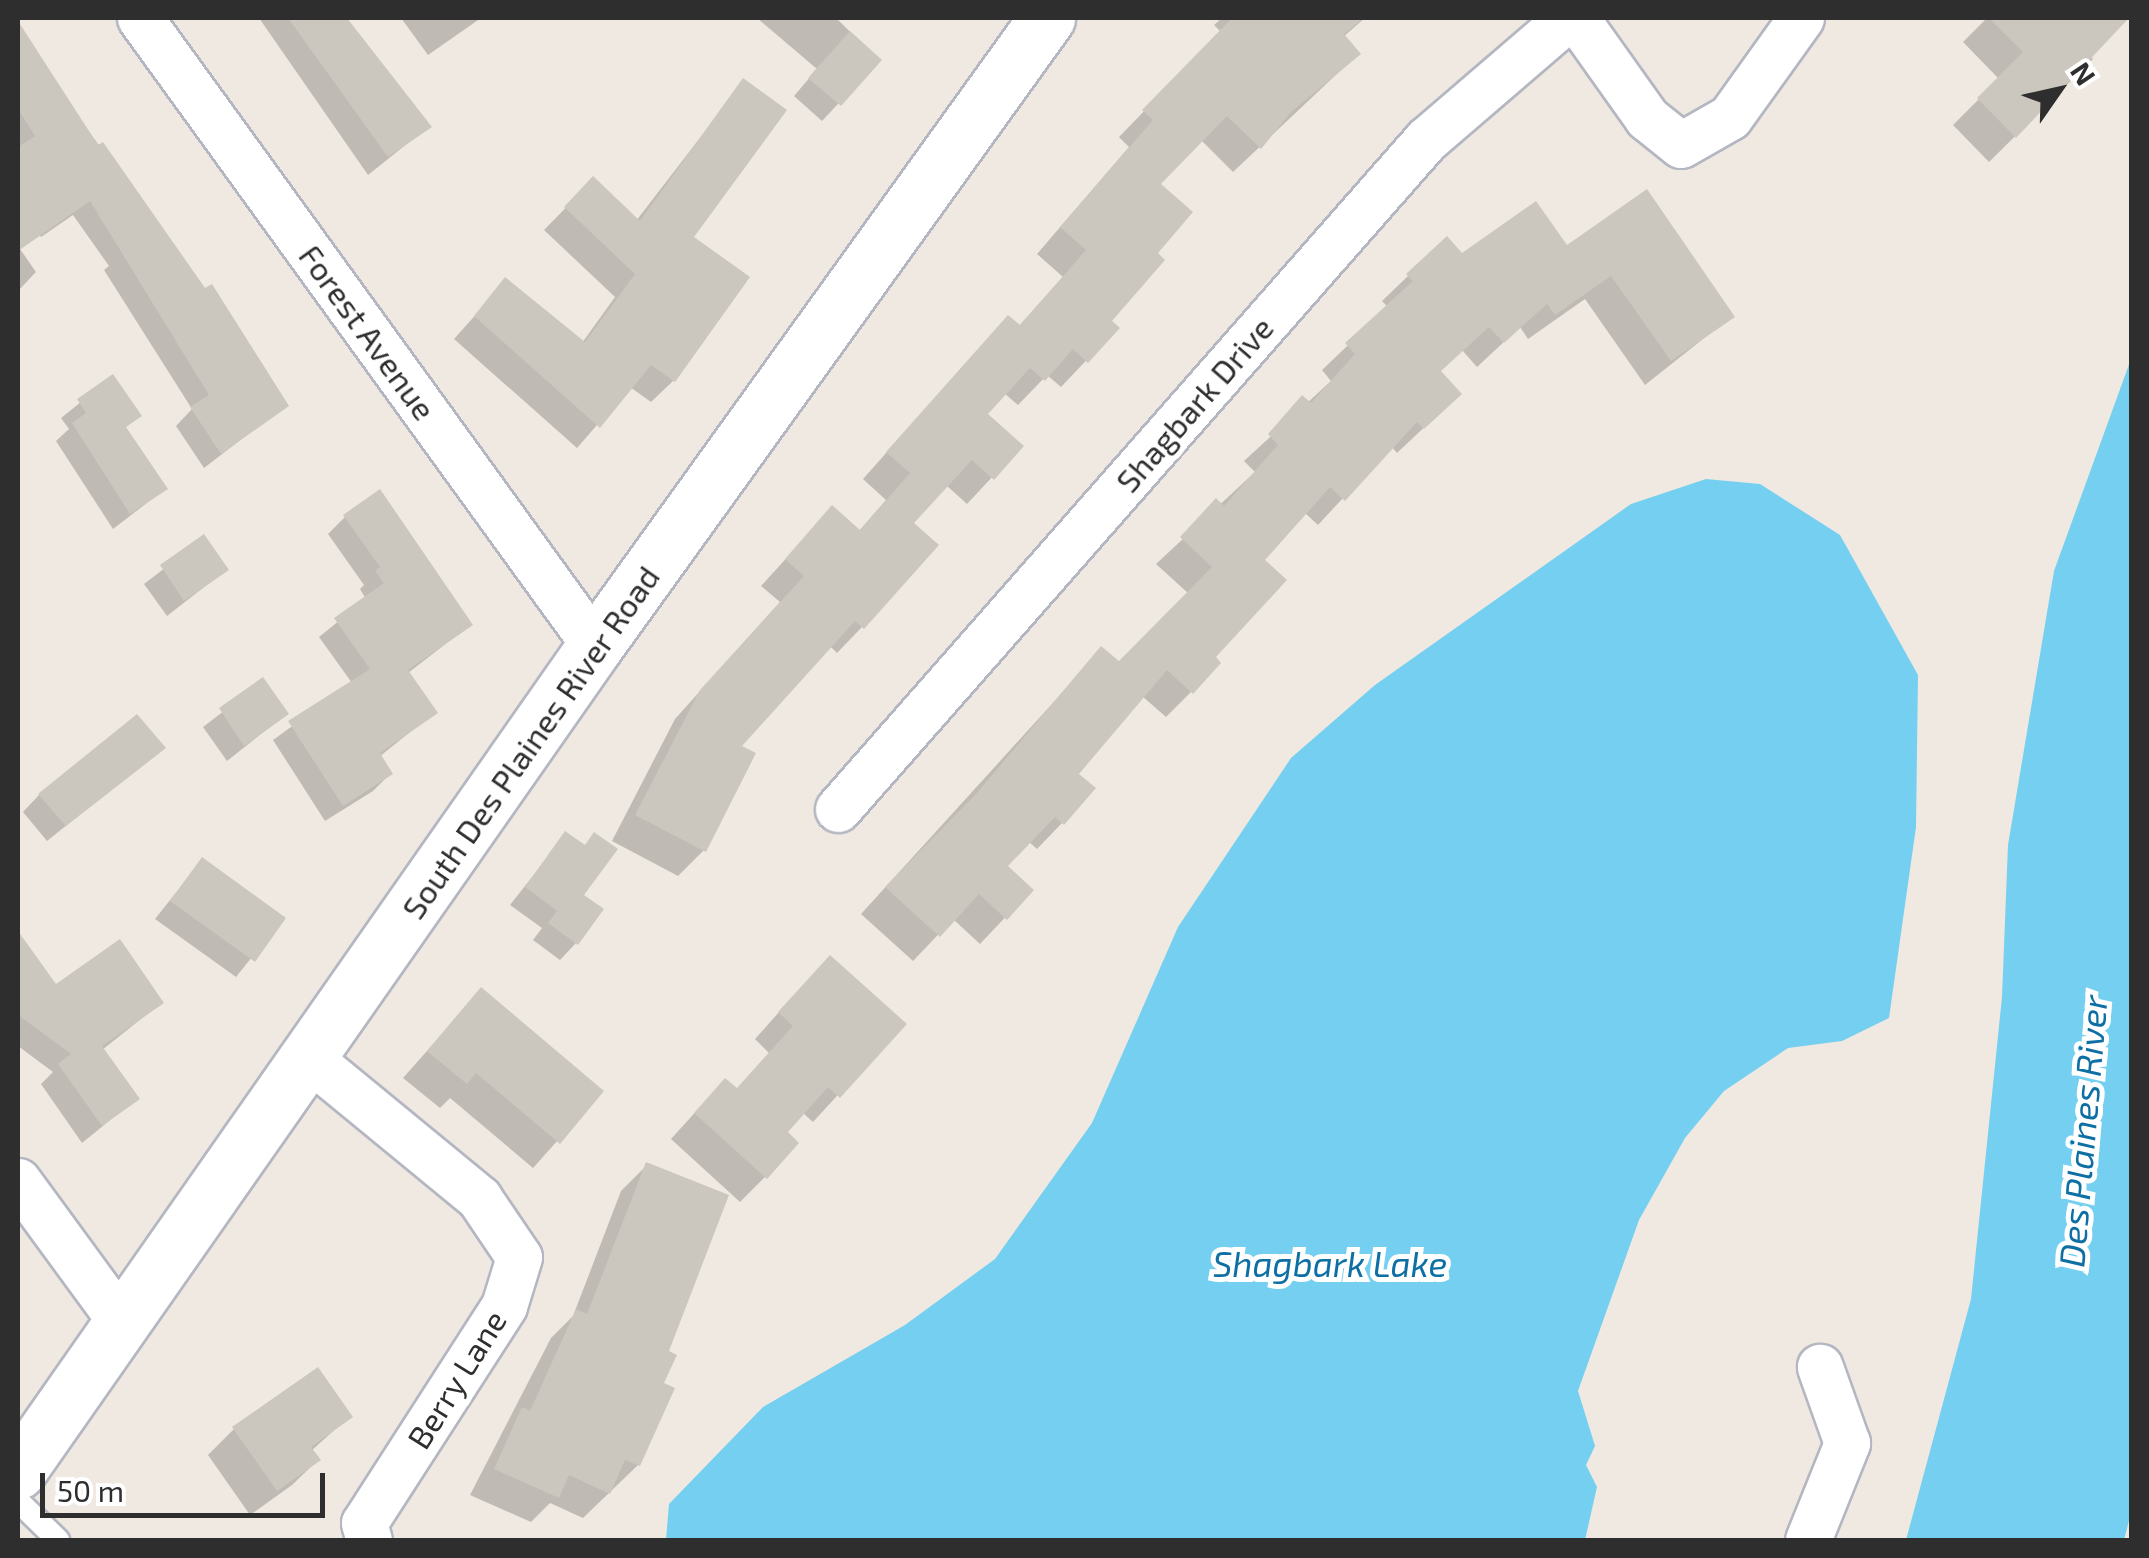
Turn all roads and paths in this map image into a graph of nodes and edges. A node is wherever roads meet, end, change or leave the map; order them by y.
1 (140, 18) edge
2 (1047, 18) edge
3 (1568, 18) edge
4 (1576, 18) edge
5 (1801, 18) edge
6 (595, 646) junction
7 (838, 809) dead end
8 (310, 1059) junction
9 (18, 1181) edge
10 (124, 1326) junction
11 (1820, 1367) dead end
12 (18, 1471) edge
13 (18, 1501) edge
14 (58, 1540) edge
15 (369, 1540) edge
16 (1808, 1540) edge

1 - 6 street, Forest Avenue
2 - 6 main road, South Des Plaines River Road
3 - 7 street, Shagbark Drive
4 - 5 street
6 - 8 main road, South Des Plaines River Road
8 - 10 main road, South Des Plaines River Road
8 - 15 street, Berry Lane
9 - 10 street
10 - 12 main road, South Des Plaines River Road
11 - 16 street
13 - 14 lane

